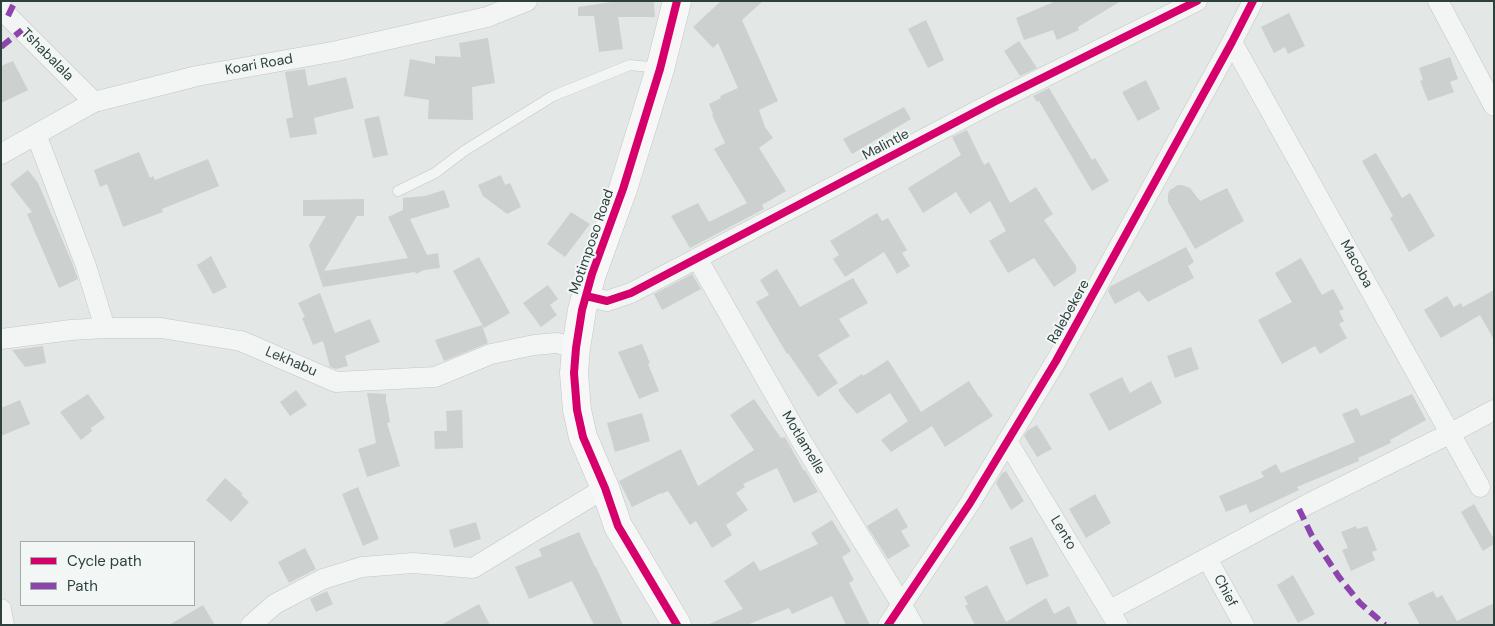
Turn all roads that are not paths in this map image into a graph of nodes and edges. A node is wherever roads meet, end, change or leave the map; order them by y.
1 (527, 1) edge
2 (677, 1) edge
3 (1197, 1) edge
4 (1253, 1) edge
5 (1438, 1) edge
6 (1, 6) edge
7 (1232, 42) junction
8 (660, 69) junction
9 (94, 102) junction
10 (1494, 106) edge
11 (36, 134) junction
12 (1, 154) edge
13 (398, 191) dead end
14 (697, 258) junction
15 (586, 296) junction
16 (105, 328) junction
17 (1, 339) edge
18 (576, 348) junction
19 (1494, 410) edge
20 (1451, 434) junction
21 (1007, 440) junction
22 (1480, 487) dead end
23 (605, 488) junction
24 (1207, 558) junction
25 (902, 605) junction
26 (1, 609) edge
27 (1114, 618) edge
28 (4, 625) edge
29 (251, 625) edge
30 (677, 625) edge
31 (888, 625) edge
32 (913, 625) edge
33 (1244, 625) edge

1 - 9 street, Koari Road
2 - 8 street, Motimposo Road
3 - 14 street, Malintle
4 - 7 street, Ralebekere
5 - 10 street
6 - 9 street, Tshabalala
7 - 20 street, Macoba
7 - 21 street, Ralebekere
8 - 13 lane
8 - 15 street, Motimposo Road
9 - 11 street, Koari Road
11 - 12 street, Koari Road
11 - 16 street
14 - 15 street, Malintle
14 - 25 street, Motlamelle
15 - 18 street, Motimposo Road
16 - 17 street, Lekhabu
16 - 18 street, Lekhabu
18 - 23 street, Motimposo Road
19 - 20 street
20 - 22 street, Macoba
20 - 24 street
21 - 25 street, Ralebekere
21 - 27 street, Lento
23 - 29 street
23 - 30 street, Motimposo Road
24 - 27 street
24 - 33 street, Chief
25 - 31 street, Ralebekere
25 - 32 street, Motlamelle
26 - 28 street

